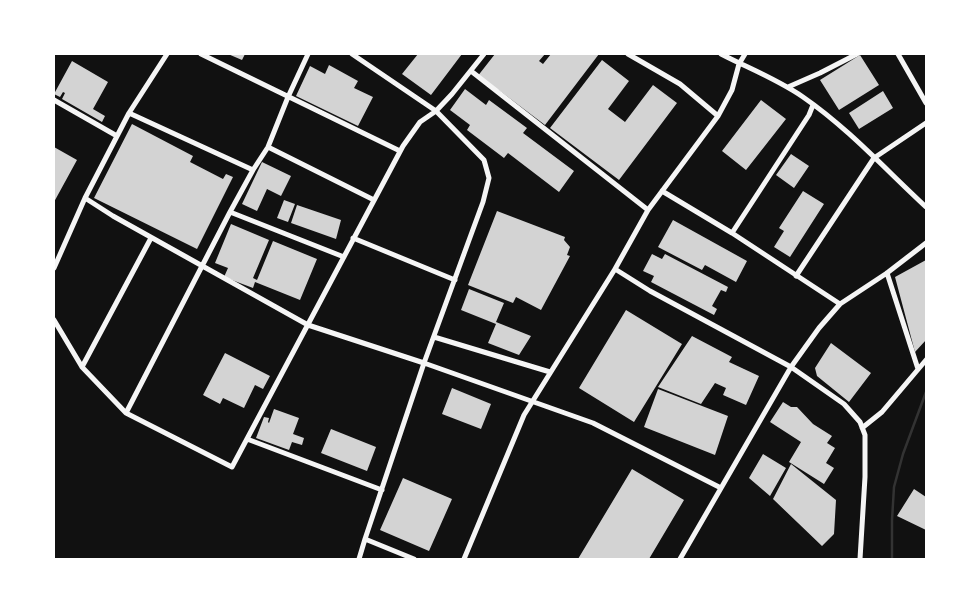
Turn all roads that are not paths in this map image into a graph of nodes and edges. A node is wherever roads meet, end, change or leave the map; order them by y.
1 (168, 54) edge
2 (201, 54) edge
3 (308, 54) edge
4 (352, 54) edge
5 (484, 54) edge
6 (628, 54) edge
7 (721, 54) edge
8 (745, 54) edge
9 (857, 54) edge
10 (898, 54) edge
11 (739, 64) junction
12 (471, 71) junction
13 (788, 87) junction
14 (288, 97) junction
15 (54, 100) edge
16 (926, 103) edge
17 (813, 105) junction
18 (436, 111) junction
19 (129, 113) junction
20 (718, 116) junction
21 (926, 123) edge
22 (117, 136) junction
23 (268, 147) junction
24 (400, 151) junction
25 (874, 158) junction
26 (253, 170) junction
27 (662, 191) junction
28 (85, 198) junction
29 (374, 200) junction
30 (926, 207) edge
31 (648, 210) junction
32 (230, 212) junction
33 (732, 233) junction
34 (151, 238) junction
35 (353, 238) junction
36 (926, 243) edge
37 (344, 257) junction
38 (202, 265) junction
39 (54, 268) edge
40 (615, 269) junction
41 (887, 273) junction
42 (796, 276) junction
43 (454, 280) junction
44 (840, 304) junction
45 (54, 320) edge
46 (308, 325) junction
47 (434, 337) junction
48 (926, 360) edge
49 (424, 363) junction
50 (82, 367) junction
51 (791, 367) junction
52 (918, 370) junction
53 (550, 372) junction
54 (533, 400) junction
55 (126, 412) junction
56 (862, 428) junction
57 (247, 439) junction
58 (721, 488) junction
59 (382, 490) junction
60 (365, 539) junction
61 (359, 559) edge
62 (414, 559) edge
63 (464, 559) edge
64 (680, 559) edge
65 (860, 559) edge

1 - 19 street
2 - 14 street
3 - 14 street
4 - 18 street
5 - 12 street
6 - 20 street
7 - 11 street
8 - 11 street
9 - 13 street
10 - 16 street
11 - 13 street
11 - 20 street
12 - 18 street
12 - 31 street
13 - 17 street
14 - 23 street
14 - 24 street
15 - 22 street
17 - 25 street
17 - 33 street
18 - 24 street
18 - 43 street
19 - 22 street
19 - 26 street
20 - 27 street
21 - 25 street
22 - 28 street
23 - 26 street
23 - 29 street
24 - 29 street
25 - 30 street
25 - 42 street
26 - 32 street
27 - 31 street
27 - 33 street
28 - 34 street
28 - 39 street
29 - 35 street
31 - 40 street
32 - 37 street
32 - 38 street
33 - 42 street
34 - 38 street
34 - 50 street
35 - 37 street
35 - 43 street
36 - 41 street
37 - 46 street
38 - 46 street
38 - 55 street
40 - 51 street
40 - 53 street
41 - 44 street
41 - 52 street
42 - 44 street
43 - 47 street
44 - 51 street
45 - 50 street
46 - 49 street
46 - 57 street
47 - 49 street
47 - 53 street
48 - 52 street
49 - 54 street
49 - 59 street
50 - 55 street
51 - 56 street
51 - 58 street
52 - 56 street
53 - 54 street
54 - 58 street
54 - 63 street
55 - 57 street
56 - 65 street
57 - 59 street
58 - 64 street
59 - 60 street
60 - 61 street
60 - 62 street

